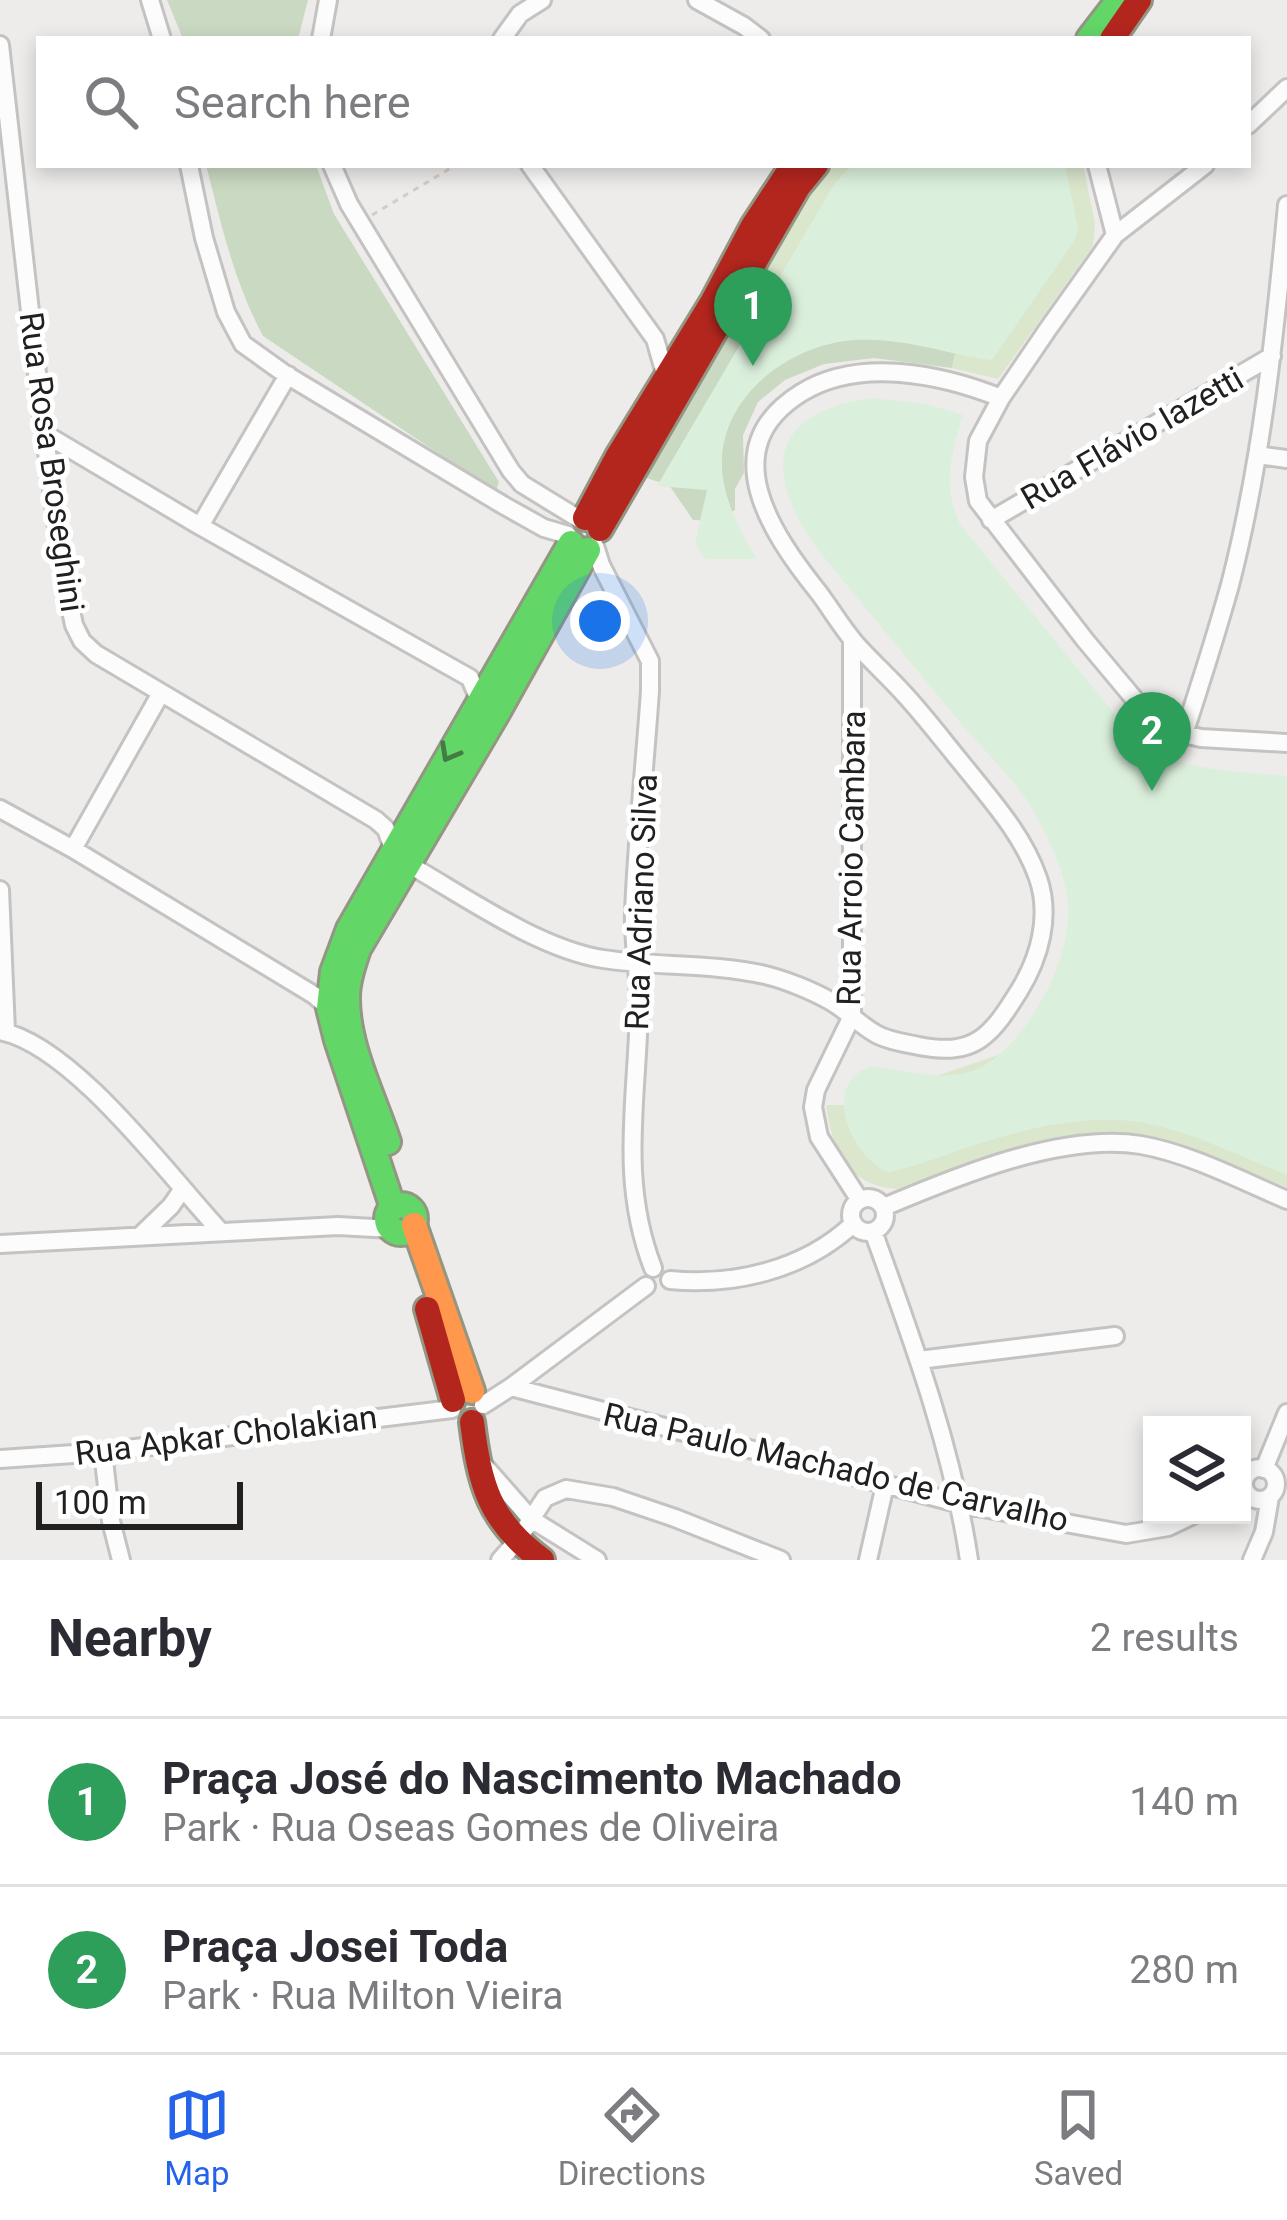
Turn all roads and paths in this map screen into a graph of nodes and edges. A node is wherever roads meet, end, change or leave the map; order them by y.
1 (150, 0) edge
2 (328, 0) edge
3 (542, 0) edge
4 (697, 0) edge
5 (1119, 0) edge
6 (1139, 0) edge
7 (161, 36) edge
8 (322, 36) edge
9 (504, 36) edge
10 (756, 36) edge
11 (1091, 36) edge
12 (1114, 36) edge
13 (0, 45) edge
14 (1287, 88) edge
15 (1251, 122) edge
16 (190, 168) edge
17 (333, 168) edge
18 (451, 168) edge
19 (532, 168) edge
20 (791, 168) edge
21 (814, 168) edge
22 (1098, 168) edge
23 (1201, 168) edge
24 (8, 182) edge
25 (1287, 206) edge
26 (360, 222) junction
27 (1115, 235) junction
28 (1272, 356) junction
29 (288, 375) junction
30 (666, 377) junction
31 (1001, 398) junction
32 (45, 434) junction
33 (1257, 455) junction
34 (1287, 459) edge
35 (522, 484) junction
36 (546, 497) junction
37 (503, 505) junction
38 (531, 520) junction
39 (992, 520) junction
40 (200, 526) junction
41 (584, 534) junction
42 (852, 640) junction
43 (161, 694) junction
44 (479, 700) junction
45 (1184, 734) junction
46 (1287, 743) edge
47 (0, 809) edge
48 (73, 849) junction
49 (401, 857) junction
50 (0, 890) edge
51 (637, 962) junction
52 (329, 1008) junction
53 (852, 1016) junction
54 (3, 1031) edge
55 (182, 1190) junction
56 (859, 1199) junction
57 (1287, 1200) edge
58 (884, 1207) junction
59 (1287, 1213) edge
60 (399, 1219) junction
61 (853, 1224) junction
62 (221, 1232) junction
63 (873, 1232) junction
64 (140, 1237) junction
65 (0, 1244) edge
66 (649, 1277) junction
67 (1115, 1336) dead end
68 (919, 1360) junction
69 (511, 1387) junction
70 (466, 1405) junction
71 (1287, 1413) edge
72 (103, 1452) junction
73 (0, 1459) edge
74 (478, 1459) junction
75 (1264, 1469) junction
76 (1251, 1472) edge
77 (885, 1485) junction
78 (1251, 1497) edge
79 (1270, 1497) junction
80 (961, 1504) junction
81 (531, 1519) junction
82 (1174, 1524) edge
83 (509, 1551) edge
84 (121, 1560) edge
85 (542, 1560) edge
86 (597, 1560) edge
87 (781, 1560) edge
88 (868, 1560) edge
89 (969, 1560) edge
90 (1252, 1560) edge

1 - 7 street
2 - 8 street
3 - 9 street
4 - 10 street
5 - 11 main road
6 - 12 main road
13 - 24 street, Rua Rosa Broseghini
14 - 15 street
16 - 29 street
17 - 26 street
18 - 26 path
19 - 30 street
20 - 30 main road
21 - 41 main road
22 - 27 street
23 - 27 street
24 - 32 street, Rua Rosa Broseghini
25 - 28 street
26 - 35 street
27 - 31 street
28 - 33 street
28 - 39 street, Rua Flávio Iazetti
29 - 37 street
29 - 40 street
30 - 41 main road
31 - 39 street
31 - 42 street
32 - 40 street
32 - 43 street, Rua Rosa Broseghini
33 - 34 street
33 - 45 street
35 - 36 street
35 - 37 street
36 - 38 street
36 - 41 street
37 - 38 street
38 - 41 street
39 - 45 street
40 - 44 street
41 - 44 main road
41 - 49 main road
41 - 51 street, Rua Adriano Silva
42 - 53 street, Rua Arroio Cambara
42 - 53 street
43 - 48 street
43 - 49 street, Rua Rosa Broseghini
44 -> 49 main road
45 - 46 street
47 - 48 street
48 - 52 street
49 - 51 street
49 - 52 main road
49 - 60 main road
50 - 54 street
51 - 53 street
51 - 66 street, Rua Adriano Silva
52 - 60 main road
53 - 56 street, Rua Arroio Cambara
54 - 55 street
55 - 62 street
55 - 64 street
56 - 58 street
56 - 61 street
57 - 58 street
57 - 59 street
58 - 63 street
60 - 62 street
60 - 70 main road
61 - 63 street
61 - 66 street
62 - 64 street
63 - 68 street
64 - 65 street
66 - 69 street
67 - 68 street
68 - 80 street
69 - 70 street
69 - 77 street, Rua Paulo Machado de Carvalho
70 - 72 street, Rua Apkar Cholakian
70 - 74 main road
71 - 75 street
72 - 73 street, Rua Apkar Cholakian
72 - 84 street
74 - 81 street
74 - 83 main road
75 - 76 street
75 - 79 street
77 - 80 street, Rua Paulo Machado de Carvalho
77 - 88 street
78 - 79 street
79 - 90 street
80 - 82 street, Rua Paulo Machado de Carvalho
80 - 89 street
81 - 83 street
81 - 86 street
81 - 87 street
83 - 85 main road

